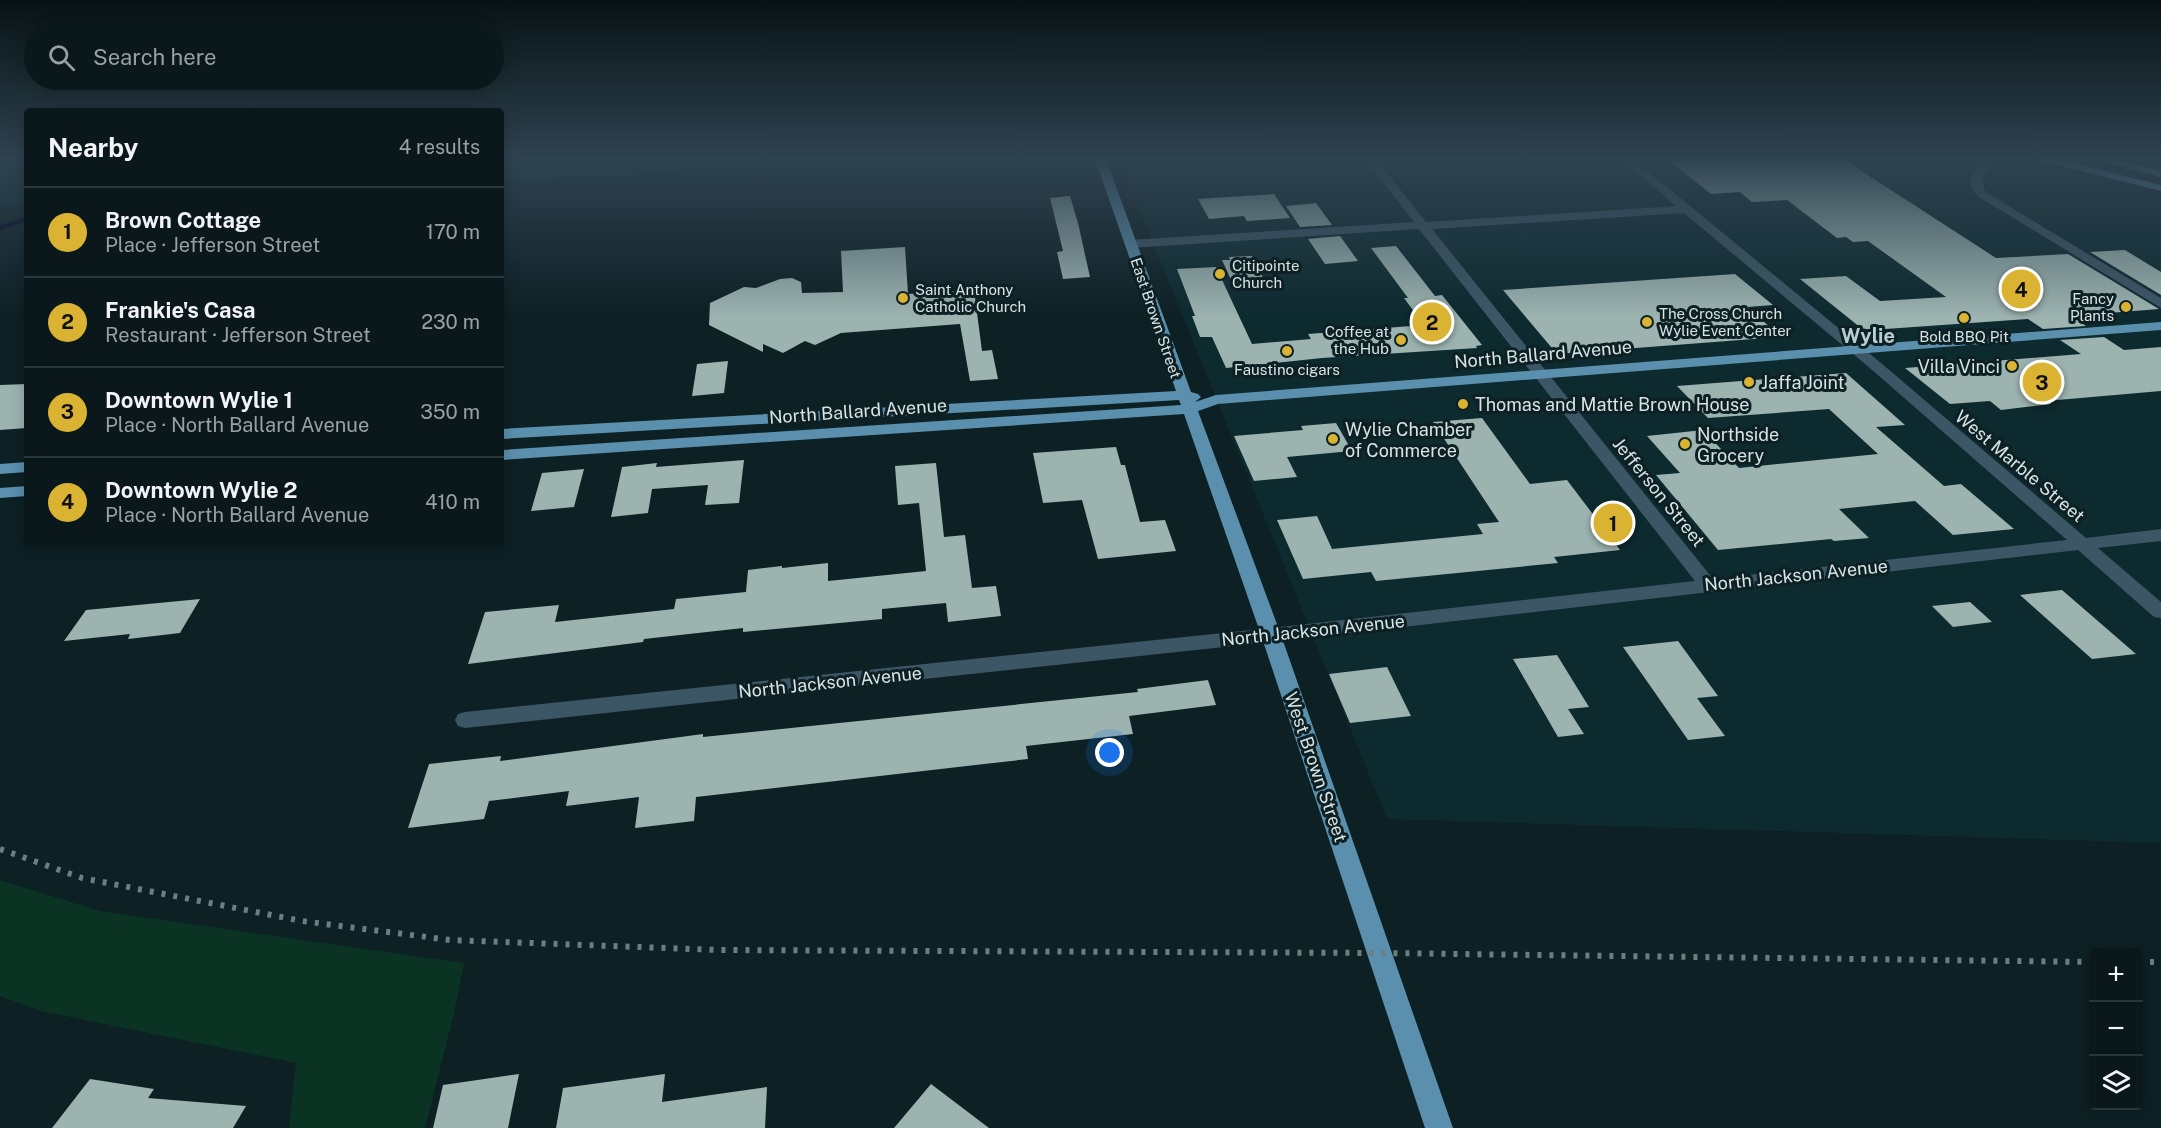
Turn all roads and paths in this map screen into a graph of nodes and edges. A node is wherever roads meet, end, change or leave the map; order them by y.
1 (1119, 212) edge
2 (1414, 212) edge
3 (1626, 212) edge
4 (1689, 212) edge
5 (2010, 212) edge
6 (1424, 224) junction
7 (1130, 244) junction
8 (2161, 304) edge
9 (2161, 326) edge
10 (1854, 349) junction
11 (1540, 374) junction
12 (1186, 402) junction
13 (504, 434) edge
14 (504, 455) edge
15 (24, 467) edge
16 (0, 469) edge
17 (24, 492) edge
18 (0, 494) edge
19 (2161, 535) edge
20 (2081, 543) junction
21 (1708, 585) junction
22 (2161, 612) edge
23 (1271, 635) junction
24 (465, 720) dead end
25 (1439, 1128) edge

1 - 7 main road, East Brown Street
2 - 6 street, Jefferson Street
3 - 6 street
4 - 10 street, West Marble Street
5 - 8 street
6 - 7 street
6 - 11 street, Jefferson Street
7 - 12 main road, East Brown Street
9 - 10 main road, North Ballard Avenue
10 - 11 main road, North Ballard Avenue
10 - 20 street, West Marble Street
11 - 12 main road, North Ballard Avenue
11 - 21 street, Jefferson Street
12 - 13 main road, North Ballard Avenue
12 - 14 main road, North Ballard Avenue
12 - 23 main road, West Brown Street
15 - 16 main road
17 - 18 main road
19 - 20 street, North Jackson Avenue
20 - 21 street, North Jackson Avenue
20 - 22 street, West Marble Street
21 - 23 street, North Jackson Avenue
23 - 24 street, North Jackson Avenue
23 - 25 main road, West Brown Street

